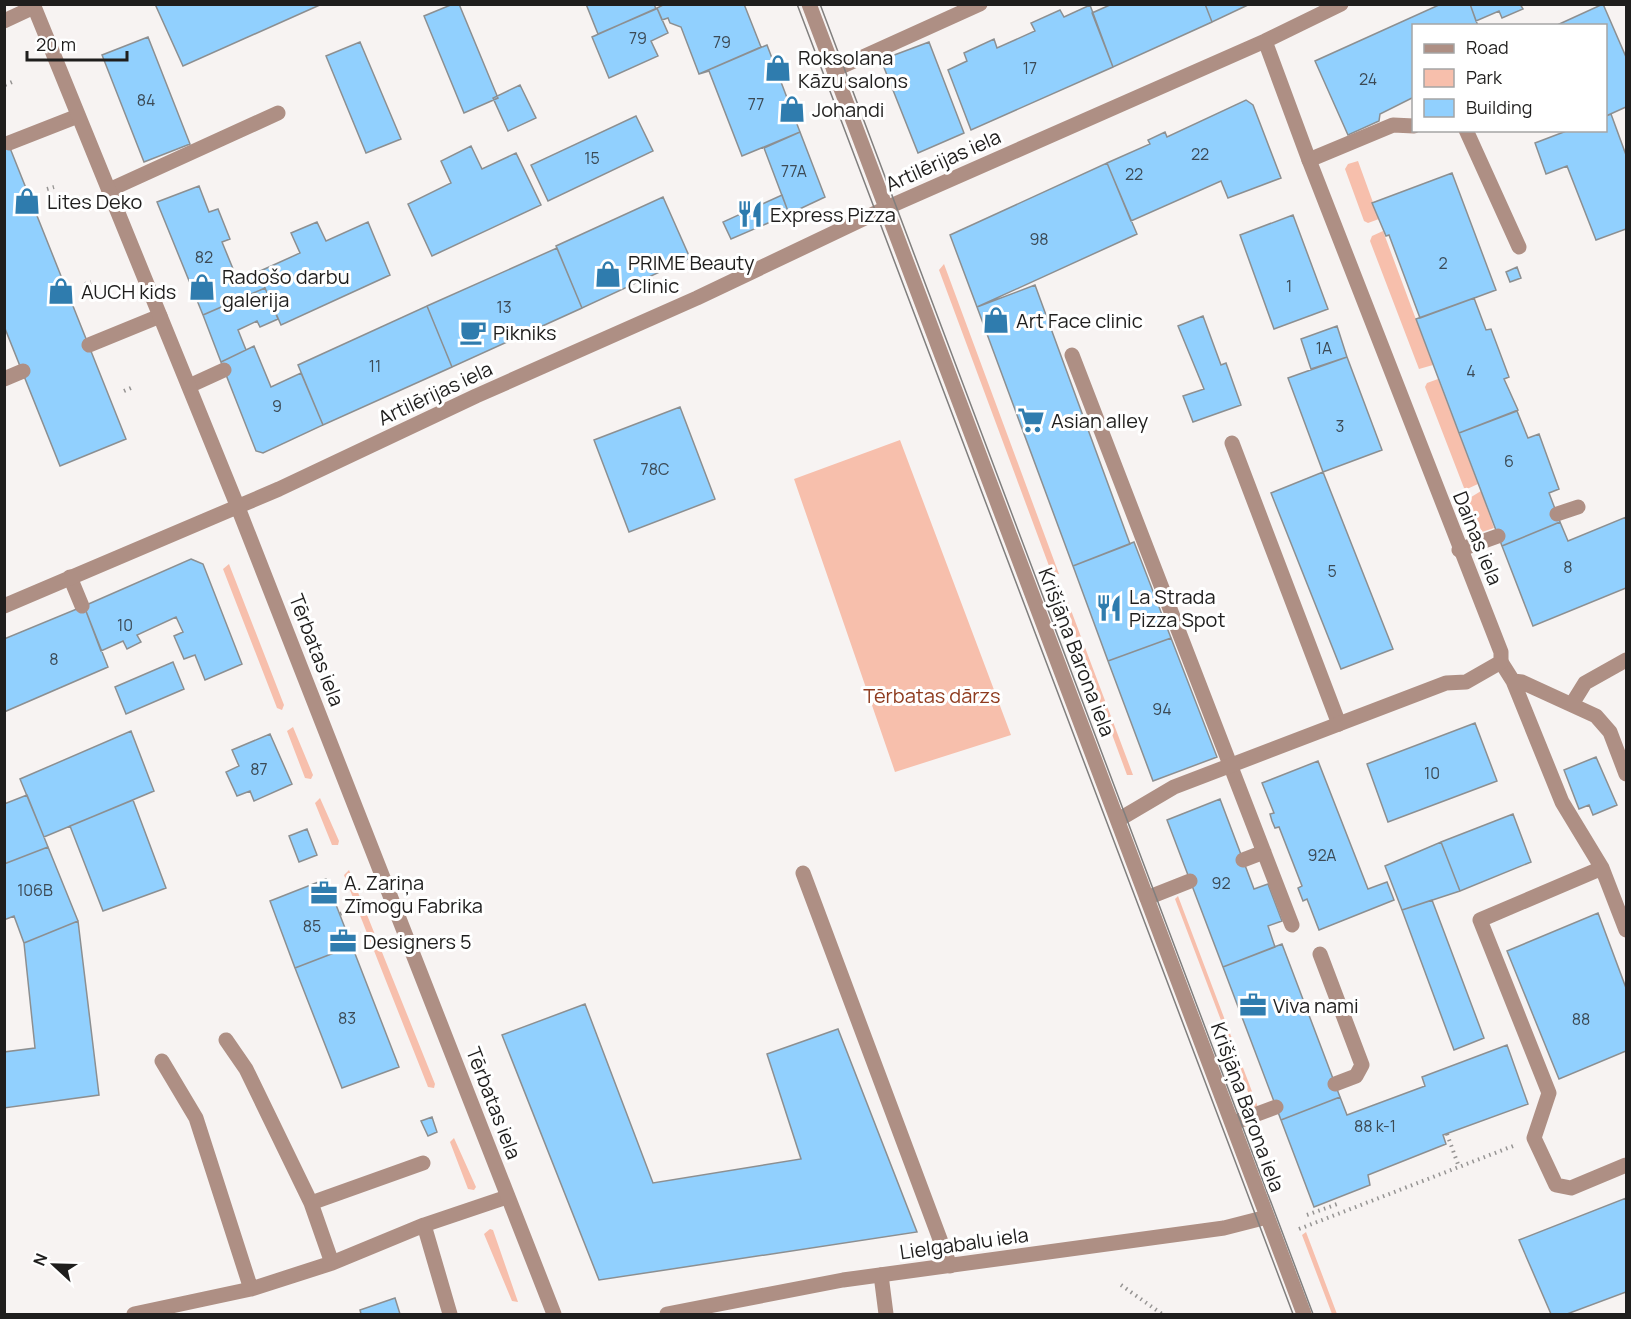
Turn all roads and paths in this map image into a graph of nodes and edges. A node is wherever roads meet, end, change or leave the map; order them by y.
1 (809, 4) edge
2 (980, 4) edge
3 (1341, 4) edge
4 (33, 6) edge
5 (4, 21) edge
6 (1265, 41) junction
7 (834, 70) junction
8 (12, 81) dead end
9 (4, 85) edge
10 (278, 113) dead end
11 (78, 116) junction
12 (1412, 126) edge
13 (1467, 132) edge
14 (9, 143) dead end
15 (1309, 160) junction
16 (54, 187) dead end
17 (47, 189) dead end
18 (109, 190) junction
19 (886, 208) junction
20 (1520, 247) dead end
21 (91, 282) dead end
22 (85, 284) dead end
23 (160, 316) junction
24 (89, 345) dead end
25 (1072, 356) dead end
26 (224, 370) dead end
27 (23, 371) dead end
28 (4, 379) edge
29 (189, 386) junction
30 (133, 387) dead end
31 (124, 391) dead end
32 (1232, 443) dead end
33 (237, 505) junction
34 (1578, 507) dead end
35 (1557, 514) dead end
36 (1498, 536) dead end
37 (1460, 550) junction
38 (69, 577) junction
39 (4, 606) edge
40 (82, 606) dead end
41 (1626, 660) edge
42 (1501, 662) junction
43 (1513, 681) junction
44 (1572, 704) junction
45 (1339, 724) junction
46 (1230, 766) junction
47 (1626, 774) edge
48 (1118, 820) junction
49 (1264, 852) junction
50 (1243, 860) dead end
51 (1602, 868) junction
52 (803, 873) dead end
53 (1190, 881) dead end
54 (342, 884) dead end
55 (330, 889) dead end
56 (1147, 898) junction
57 (352, 909) dead end
58 (340, 914) dead end
59 (1292, 925) dead end
60 (1626, 930) edge
61 (361, 933) dead end
62 (350, 938) dead end
63 (1320, 954) dead end
64 (226, 1040) dead end
65 (162, 1061) dead end
66 (1335, 1084) dead end
67 (1276, 1107) dead end
68 (1233, 1123) junction
69 (1447, 1134) dead end
70 (1534, 1138) junction
71 (423, 1163) dead end
72 (1626, 1165) edge
73 (1460, 1167) junction
74 (507, 1197) junction
75 (311, 1203) junction
76 (1340, 1203) dead end
77 (1307, 1215) dead end
78 (1267, 1216) junction
79 (424, 1226) junction
80 (1276, 1238) junction
81 (332, 1263) junction
82 (950, 1266) junction
83 (881, 1275) junction
84 (1121, 1285) dead end
85 (251, 1289) junction
86 (134, 1314) edge
87 (450, 1314) edge
88 (554, 1314) edge
89 (667, 1314) edge
90 (886, 1314) edge
91 (1162, 1314) edge
92 (1304, 1314) edge

1 - 7 street, Krišjāņa Barona iela
2 - 7 street
3 - 6 street, Artilērijas iela
4 - 5 street
4 - 11 street, Tērbatas iela
6 - 15 street, Dainas iela
6 - 19 street, Artilērijas iela
7 - 19 street, Krišjāņa Barona iela
8 - 9 path
10 - 18 street
11 - 14 street
11 - 18 street, Tērbatas iela
12 - 15 street
13 - 20 street
15 - 37 street, Dainas iela
16 - 17 path
18 - 23 street, Tērbatas iela
19 - 33 street, Artilērijas iela
19 - 48 street, Krišjāņa Barona iela
21 - 22 path
23 - 24 street
23 - 29 street, Tērbatas iela
25 - 46 street
26 - 29 street
27 - 28 street
29 - 33 street, Tērbatas iela
30 - 31 path
32 - 45 street
33 - 38 street, Artilērijas iela
33 - 74 street, Tērbatas iela
34 - 35 street
36 - 37 street
37 - 42 street, Dainas iela
38 - 39 street, Artilērijas iela
38 - 40 street
41 - 44 street
42 - 43 street, Dainas iela
42 - 45 street
43 - 44 street
43 - 51 street, Dainas iela
44 - 47 street
45 - 46 street
46 - 48 street
46 - 49 street
48 - 56 street, Krišjāņa Barona iela
49 - 50 street
49 - 59 street
51 - 60 street, Dainas iela
51 - 70 street
52 - 82 street
53 - 56 street
54 - 55 path
56 - 68 street, Krišjāņa Barona iela
57 - 58 path
61 - 62 path
63 - 66 street
64 - 75 street
65 - 85 street
67 - 68 street
68 - 78 street, Krišjāņa Barona iela
69 - 73 path
70 - 72 street
70 - 73 path
71 - 75 street
73 - 80 path
74 - 79 street
74 - 88 street, Tērbatas iela
75 - 81 street
76 - 77 path
78 - 80 street, Krišjāņa Barona iela
78 - 82 street, Lielgabalu iela
79 - 81 street
79 - 87 street
80 - 92 street, Krišjāņa Barona iela
81 - 85 street
82 - 83 street, Lielgabalu iela
83 - 89 street, Lielgabalu iela
83 - 90 street
84 - 91 path
85 - 86 street

